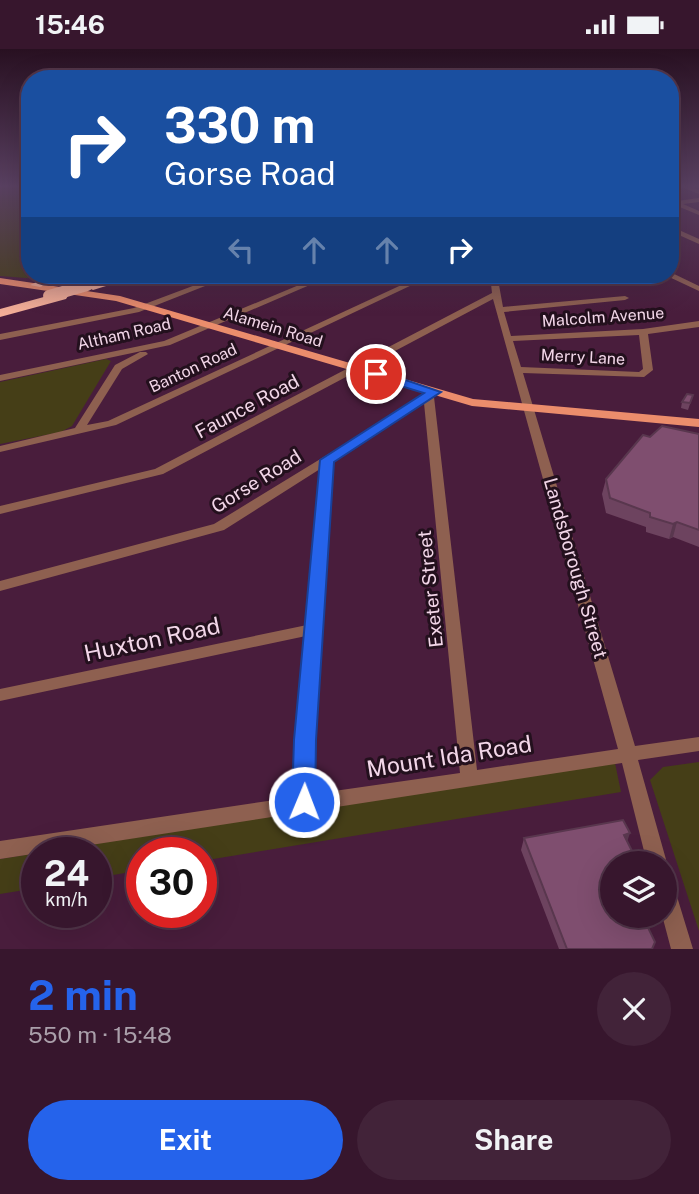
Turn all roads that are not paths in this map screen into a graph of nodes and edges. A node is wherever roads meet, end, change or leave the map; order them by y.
1 (679, 232) edge
2 (699, 242) edge
3 (679, 279) edge
4 (0, 280) edge
5 (699, 283) edge
6 (55, 284) edge
7 (79, 284) edge
8 (205, 284) edge
9 (308, 284) edge
10 (410, 284) edge
11 (496, 284) edge
12 (689, 284) junction
13 (45, 289) junction
14 (699, 289) edge
15 (497, 293) junction
16 (625, 298) dead end
17 (0, 302) edge
18 (148, 306) junction
19 (499, 310) junction
20 (0, 312) edge
21 (699, 324) edge
22 (210, 325) junction
23 (643, 332) junction
24 (0, 337) edge
25 (508, 339) junction
26 (167, 343) junction
27 (278, 346) junction
28 (355, 368) junction
29 (517, 370) junction
30 (0, 378) edge
31 (432, 395) junction
32 (529, 407) junction
33 (699, 423) edge
34 (78, 432) junction
35 (0, 449) edge
36 (327, 460) junction
37 (0, 510) edge
38 (0, 586) edge
39 (314, 629) junction
40 (0, 695) edge
41 (699, 744) edge
42 (627, 754) junction
43 (469, 778) junction
44 (304, 802) junction
45 (0, 849) edge
46 (654, 851) edge
47 (676, 928) edge
48 (682, 949) edge

1 - 2 street
3 - 12 street
4 - 13 main road, Alamein Road
5 - 12 street
6 - 13 highway
7 - 13 highway, bridge
8 - 18 street
9 - 22 street, Altham Road
10 - 27 street, Banton Road
11 - 15 street, Landsborough Street
12 - 14 street
13 - 17 highway
13 - 18 main road, Alamein Road
13 - 20 highway
15 - 19 street, Landsborough Street
15 - 28 street, Faunce Road
16 - 19 street
18 - 22 main road, Alamein Road
18 - 24 street
19 - 25 street, Landsborough Street
21 - 23 street, Malcolm Avenue
22 - 26 street, Altham Road
22 - 27 main road, Alamein Road
23 - 25 street, Malcolm Avenue
23 - 29 street, Merry Lane
25 - 29 street, Landsborough Street
26 - 30 street, Altham Road
26 - 34 street
27 - 28 main road, Alamein Road
27 - 34 street, Banton Road
28 - 31 main road, Alamein Road
28 - 37 street, Faunce Road
29 - 32 street, Landsborough Street
31 - 32 main road, Alamein Road
31 - 36 street, Gorse Road
31 - 43 street, Exeter Street
32 - 33 main road, Alamein Road
32 - 42 street, Landsborough Street
34 - 35 street, Banton Road
36 - 38 street, Gorse Road
36 - 39 street
39 - 40 street, Huxton Road
39 - 44 street
41 - 42 street, Mount Ida Road
42 - 43 street, Mount Ida Road
42 - 46 street, Landsborough Street
43 - 44 street, Mount Ida Road
44 - 45 street, Mount Ida Road
47 - 48 street

